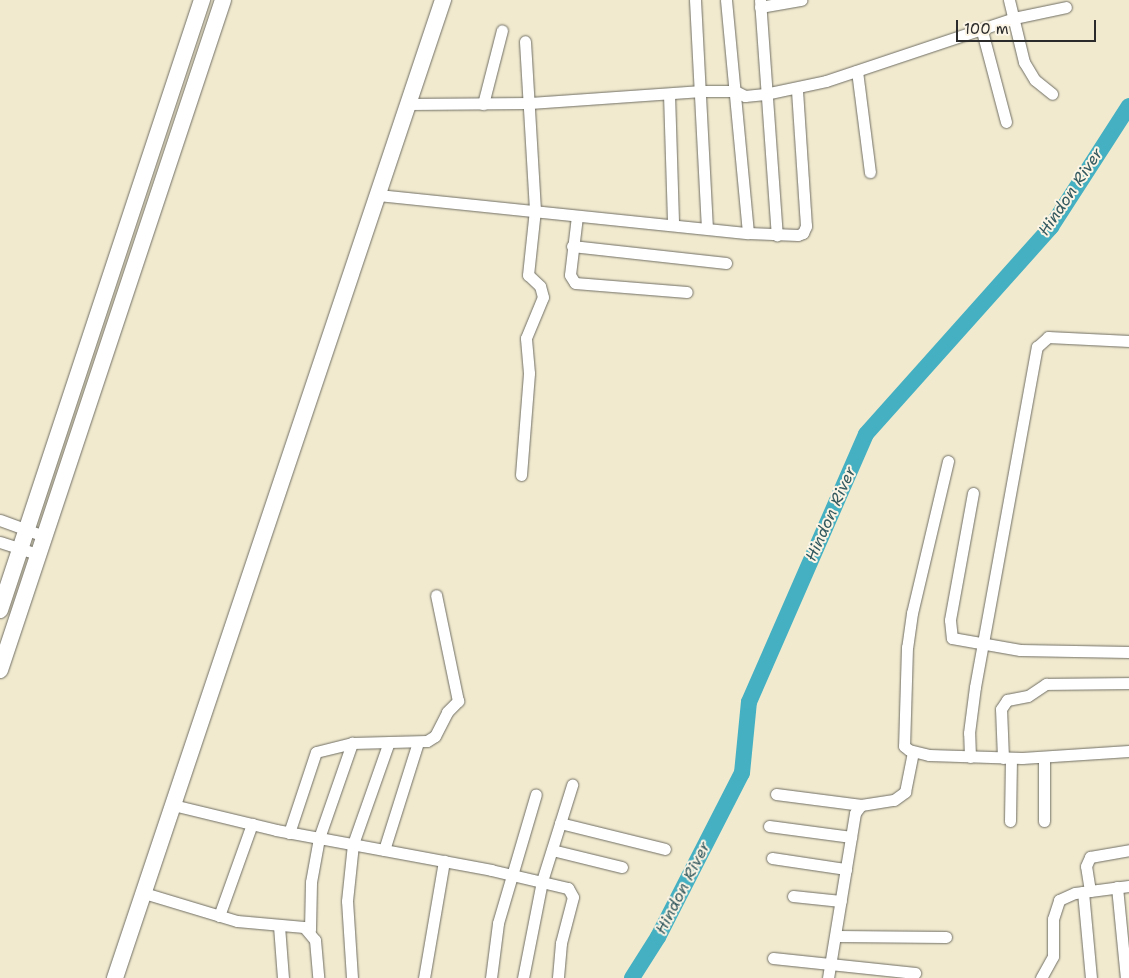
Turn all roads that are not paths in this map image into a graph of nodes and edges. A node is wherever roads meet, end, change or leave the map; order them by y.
1 (202, 0) edge
2 (223, 0) edge
3 (443, 0) edge
4 (695, 0) edge
5 (726, 0) edge
6 (798, 0) edge
7 (1009, 0) edge
8 (760, 4) edge
9 (1066, 7) dead end
10 (1014, 18) junction
11 (502, 30) dead end
12 (982, 31) junction
13 (524, 41) dead end
14 (857, 71) junction
15 (797, 89) junction
16 (702, 91) junction
17 (735, 91) junction
18 (669, 94) junction
19 (765, 94) junction
20 (1052, 94) dead end
21 (530, 103) junction
22 (408, 104) junction
23 (483, 104) junction
24 (1006, 122) dead end
25 (870, 172) dead end
26 (378, 195) junction
27 (535, 210) junction
28 (577, 216) junction
29 (672, 224) junction
30 (707, 227) junction
31 (748, 233) junction
32 (777, 235) junction
33 (572, 246) junction
34 (726, 263) dead end
35 (686, 292) dead end
36 (1129, 341) edge
37 (948, 461) dead end
38 (521, 475) dead end
39 (973, 494) dead end
40 (0, 520) edge
41 (27, 530) junction
42 (44, 536) junction
43 (0, 542) edge
44 (19, 548) junction
45 (37, 554) junction
46 (436, 595) dead end
47 (0, 610) edge
48 (982, 644) junction
49 (1129, 652) edge
50 (0, 670) edge
51 (1129, 683) edge
52 (389, 742) junction
53 (418, 742) junction
54 (352, 743) junction
55 (1129, 751) edge
56 (913, 752) junction
57 (970, 757) junction
58 (1007, 758) junction
59 (1044, 758) junction
60 (572, 785) dead end
61 (536, 794) dead end
62 (776, 794) dead end
63 (173, 805) junction
64 (861, 805) junction
65 (1010, 821) dead end
66 (1044, 821) dead end
67 (560, 823) junction
68 (252, 824) junction
69 (769, 826) dead end
70 (289, 833) junction
71 (851, 837) junction
72 (319, 838) junction
73 (352, 844) junction
74 (665, 849) dead end
75 (384, 850) junction
76 (552, 850) junction
77 (1129, 850) edge
78 (772, 858) dead end
79 (444, 861) junction
80 (622, 867) dead end
81 (846, 869) junction
82 (511, 874) junction
83 (542, 881) junction
84 (1129, 886) edge
85 (1117, 887) junction
86 (1086, 891) junction
87 (144, 893) junction
88 (793, 896) dead end
89 (841, 901) junction
90 (220, 916) junction
91 (279, 926) junction
92 (310, 930) junction
93 (837, 936) junction
94 (946, 937) dead end
95 (773, 958) dead end
96 (830, 972) edge
97 (915, 973) dead end
98 (115, 978) edge
99 (283, 978) edge
100 (318, 978) edge
101 (352, 978) edge
102 (424, 978) edge
103 (491, 978) edge
104 (523, 978) edge
105 (558, 978) edge
106 (1041, 978) edge
107 (1091, 978) edge
108 (1126, 978) edge

1 - 41 street
2 - 42 street
3 - 22 street
4 - 16 street
5 - 17 street
6 - 8 street
7 - 10 street
8 - 19 street
9 - 10 street
10 - 12 street
10 - 20 street
11 - 23 street
12 - 14 street
12 - 24 street
13 - 21 street
14 - 15 street
14 - 25 street
15 - 19 street
15 - 32 street
16 - 17 street
16 - 18 street
16 - 30 street
17 - 19 street
17 - 31 street
18 - 21 street
18 - 29 street
19 - 32 street
21 - 23 street
21 - 27 street
22 - 23 street
22 - 26 street
26 - 27 street
26 - 63 street
27 - 28 street
27 - 38 street
28 - 29 street
28 - 33 street
29 - 30 street
30 - 31 street
31 - 32 street
33 - 34 street
33 - 35 street
36 - 48 street
37 - 56 street
39 - 48 street
40 - 41 street
41 - 42 street
41 - 44 street
42 - 45 street
43 - 44 street
44 - 45 street
44 - 47 street
45 - 50 street
46 - 53 street
48 - 49 street
48 - 57 street
51 - 58 street
52 - 53 street
52 - 54 street
52 - 73 street
53 - 75 street
54 - 70 street
54 - 72 street
55 - 59 street
56 - 57 street
56 - 64 street
57 - 58 street
58 - 59 street
58 - 65 street
59 - 66 street
60 - 67 street
61 - 82 street
62 - 64 street
63 - 68 street
63 - 87 street
64 - 71 street
67 - 74 street
67 - 76 street
68 - 70 street
68 - 90 street
69 - 71 street
70 - 72 street
71 - 81 street
72 - 73 street
72 - 92 street
73 - 75 street
73 - 101 street
75 - 79 street
76 - 80 street
76 - 83 street
77 - 86 street
78 - 81 street
79 - 82 street
79 - 102 street
81 - 89 street
82 - 83 street
82 - 103 street
83 - 104 street
83 - 105 street
84 - 85 street
85 - 86 street
85 - 108 street
86 - 106 street
86 - 107 street
87 - 90 street
87 - 98 street
88 - 89 street
89 - 93 street
90 - 91 street
91 - 92 street
91 - 99 street
92 - 100 street
93 - 94 street
93 - 96 street
95 - 96 street
96 - 97 street

